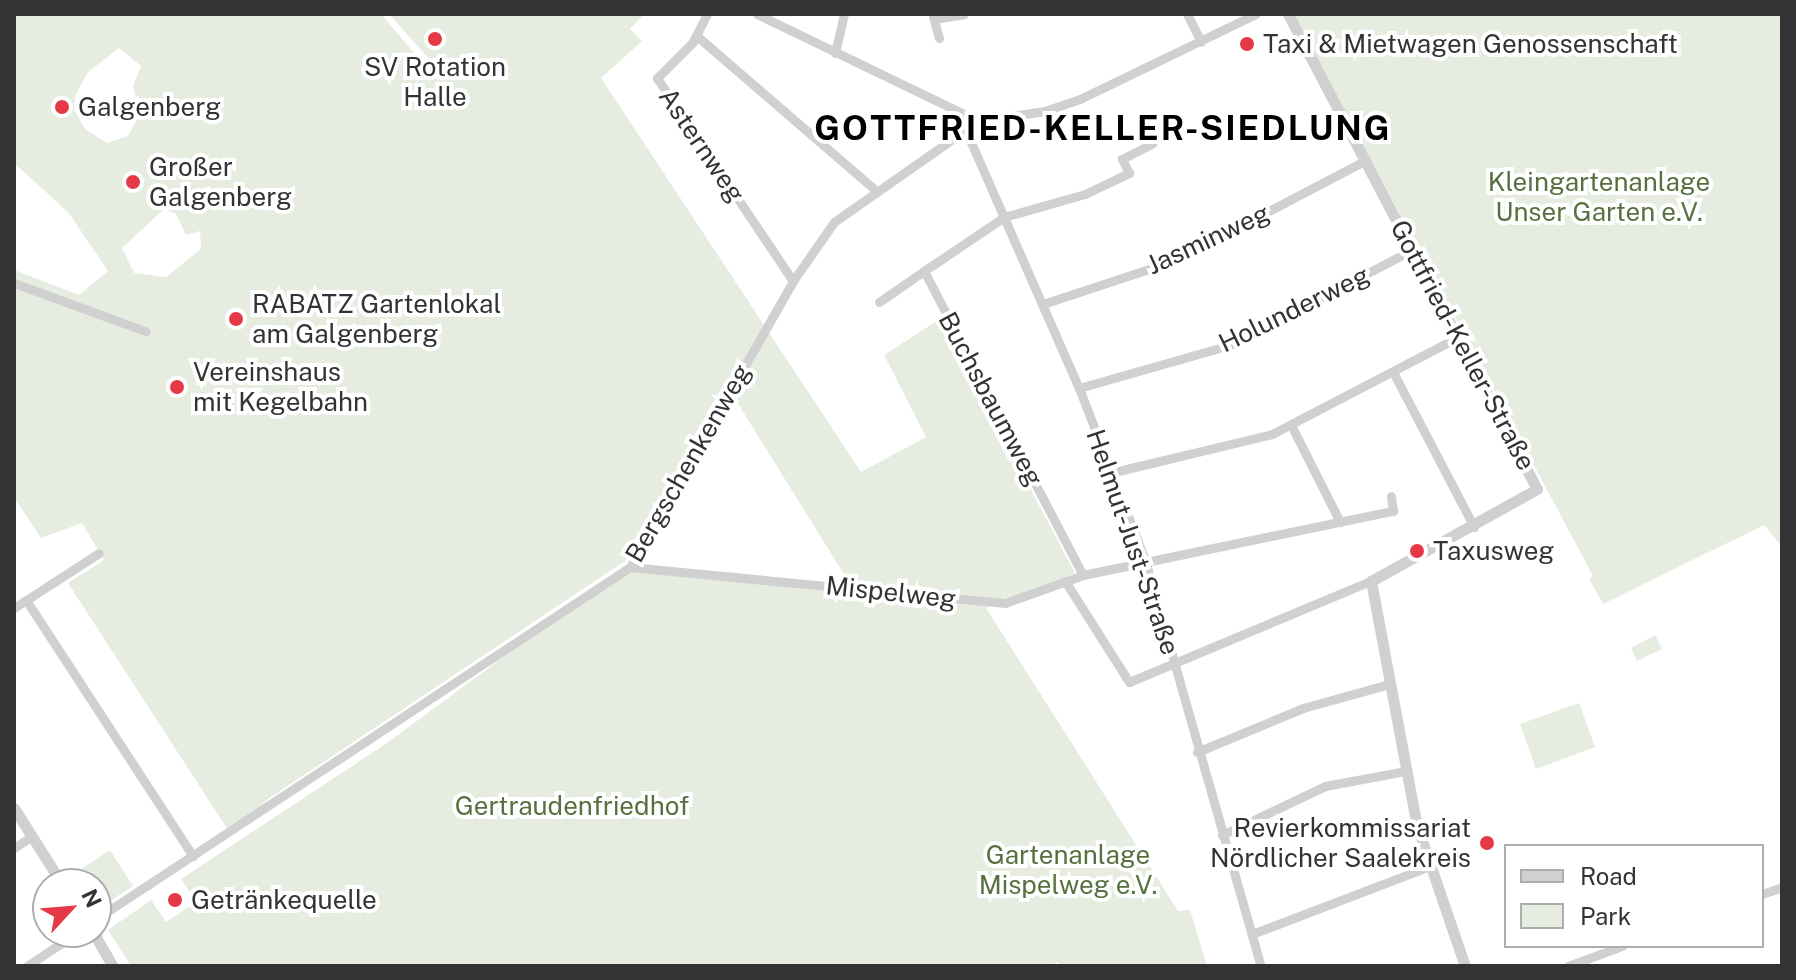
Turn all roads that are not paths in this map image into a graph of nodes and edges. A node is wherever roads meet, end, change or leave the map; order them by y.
1 (707, 14) edge
2 (757, 14) edge
3 (844, 14) edge
4 (964, 14) edge
5 (1187, 14) edge
6 (1256, 14) edge
7 (1288, 14) edge
8 (932, 17) edge
9 (698, 37) junction
10 (939, 38) dead end
11 (1201, 42) junction
12 (835, 53) junction
13 (978, 121) junction
14 (966, 131) junction
15 (1152, 144) dead end
16 (1366, 160) junction
17 (875, 190) junction
18 (1004, 217) junction
19 (1414, 249) junction
20 (924, 271) junction
21 (793, 281) junction
22 (14, 283) edge
23 (879, 302) dead end
24 (1043, 304) junction
25 (145, 331) dead end
26 (1458, 337) junction
27 (1393, 372) junction
28 (1079, 388) junction
29 (1291, 425) junction
30 (1110, 473) junction
31 (1391, 496) dead end
32 (1340, 522) junction
33 (1474, 527) junction
34 (99, 553) dead end
35 (1145, 560) junction
36 (630, 567) junction
37 (1083, 575) junction
38 (1065, 581) junction
39 (1371, 581) junction
40 (26, 600) junction
41 (14, 608) edge
42 (1175, 664) junction
43 (1389, 684) junction
44 (1197, 752) junction
45 (1405, 771) junction
46 (14, 808) edge
47 (1222, 835) junction
48 (32, 836) junction
49 (14, 848) edge
50 (193, 856) junction
51 (1430, 866) junction
52 (52, 868) edge
53 (112, 909) edge
54 (1252, 934) junction
55 (54, 948) edge
56 (102, 948) edge
57 (1617, 948) edge
58 (27, 966) edge
59 (113, 966) edge
60 (1261, 966) edge
61 (1465, 966) edge
62 (1568, 966) edge

1 - 9 street, Asternweg
2 - 12 street
3 - 12 street
4 - 8 street
5 - 11 street
6 - 11 street
7 - 16 street, Gottfried-Keller-Straße
8 - 10 street
9 - 17 street
9 - 21 street, Asternweg
11 - 13 street
12 - 13 street
13 - 14 street, Bergschenkenweg
14 - 17 street, Bergschenkenweg
14 - 18 street, Helmut-Just-Straße
15 - 18 street
16 - 19 street, Gottfried-Keller-Straße
16 - 24 street, Jasminweg
17 - 21 street, Bergschenkenweg
18 - 20 street
18 - 24 street, Helmut-Just-Straße
19 - 26 street, Gottfried-Keller-Straße
19 - 28 street, Holunderweg
20 - 23 street
20 - 37 street, Buchsbaumweg
21 - 36 street, Bergschenkenweg
22 - 25 street
24 - 28 street, Helmut-Just-Straße
26 - 27 street
26 - 33 street, Gottfried-Keller-Straße
27 - 29 street
27 - 33 street
28 - 30 street, Helmut-Just-Straße
29 - 30 street
29 - 32 street
30 - 35 street, Helmut-Just-Straße
31 - 32 street, Mispelweg
32 - 35 street, Mispelweg
33 - 39 street, Gottfried-Keller-Straße
34 - 40 street
35 - 37 street, Mispelweg
35 - 42 street, Helmut-Just-Straße
36 - 38 street, Mispelweg
36 - 50 street, Bergschenkenweg
37 - 38 street, Mispelweg
38 - 42 street, Gottfried-Keller-Straße
39 - 42 street, Gottfried-Keller-Straße
39 - 43 street
40 - 41 street
40 - 50 street
42 - 44 street, Helmut-Just-Straße
43 - 44 street
43 - 45 street
44 - 47 street, Helmut-Just-Straße
45 - 47 street
45 - 51 street
46 - 48 street
47 - 54 street, Helmut-Just-Straße
48 - 49 street
48 - 52 street
50 - 53 street, Bergschenkenweg
51 - 54 street
51 - 61 street
54 - 60 street, Helmut-Just-Straße
55 - 58 street
56 - 59 street
57 - 62 street

